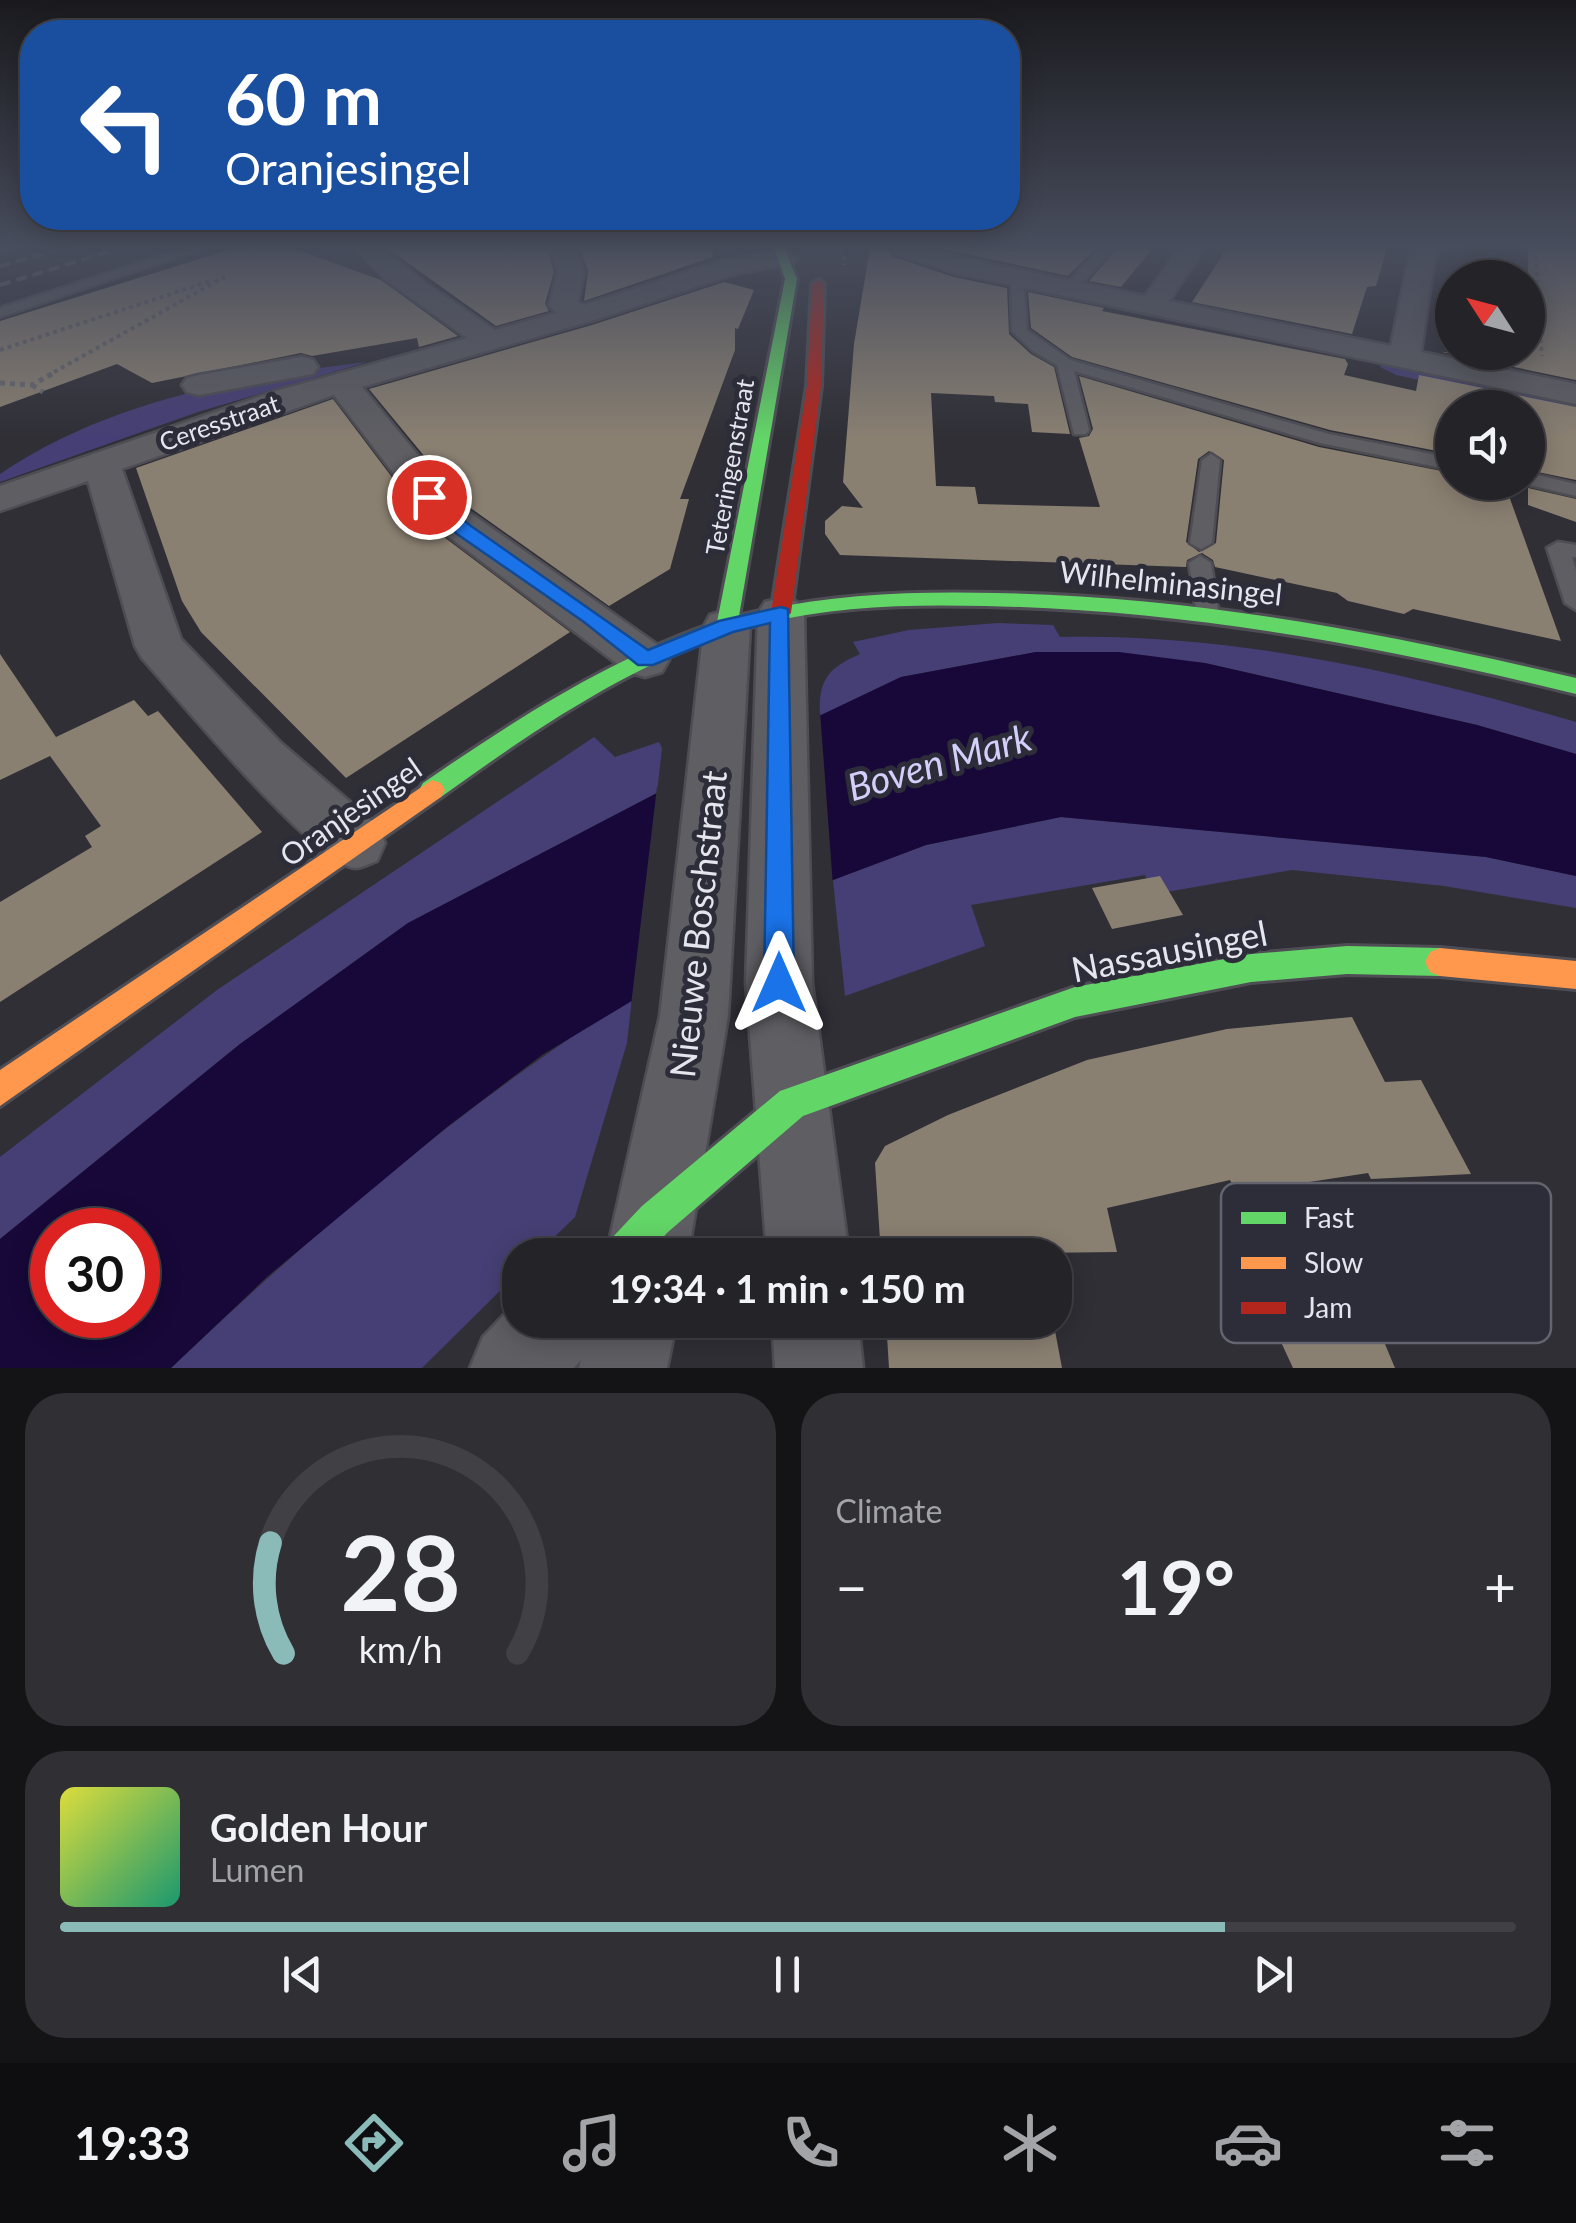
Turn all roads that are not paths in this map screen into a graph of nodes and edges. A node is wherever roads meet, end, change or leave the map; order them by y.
1 (454, 312) edge
2 (575, 312) edge
3 (591, 312) edge
4 (787, 312) edge
5 (815, 312) edge
6 (1019, 312) edge
7 (1175, 312) edge
8 (1413, 312) edge
9 (581, 315) junction
10 (491, 341) junction
11 (1369, 352) junction
12 (441, 354) junction
13 (1404, 360) junction
14 (1064, 363) junction
15 (341, 383) junction
16 (199, 385) dead end
17 (1576, 394) edge
18 (1576, 416) edge
19 (1080, 430) dead end
20 (1211, 460) dead end
21 (1435, 461) edge
22 (100, 462) junction
23 (1545, 483) edge
24 (1576, 490) edge
25 (0, 499) edge
26 (1576, 551) edge
27 (1576, 603) edge
28 (1206, 609) junction
29 (754, 620) junction
30 (646, 660) junction
31 (1576, 686) edge
32 (356, 844) junction
33 (1576, 975) edge
34 (0, 1090) edge
35 (792, 1103) junction
36 (642, 1238) edge
37 (646, 1238) edge
38 (806, 1238) edge
39 (542, 1338) edge
40 (630, 1338) edge
41 (817, 1338) edge
42 (514, 1368) edge
43 (624, 1368) edge
44 (820, 1368) edge

1 - 10 street
2 - 9 street
3 - 9 street, Ceresstraat
4 - 29 main road, Teteringenstraat
5 - 29 main road
6 - 14 lane
7 - 11 street
8 - 13 street
9 - 10 street, Ceresstraat
10 - 12 street, Ceresstraat
11 - 13 street
11 - 18 street
12 - 15 street, Ceresstraat
12 - 16 street, Ceresstraat
13 - 17 street
14 - 19 lane
14 - 21 lane
15 - 22 street, Ceresstraat
15 - 30 street
20 - 28 lane
22 - 25 street, Ceresstraat
22 - 32 street
23 - 24 lane
26 - 27 lane
28 - 29 main road, Wilhelminasingel
28 - 31 main road, Wilhelminasingel
29 - 30 main road, Oranjesingel
29 - 35 street
29 - 36 street, Nieuwe Boschstraat
30 - 32 main road, Oranjesingel
32 - 34 main road, Oranjesingel
33 - 35 main road, Nassausingel
35 - 37 main road, Nieuwe Boschstraat
35 - 38 street
39 - 42 street
40 - 43 street
41 - 44 street

